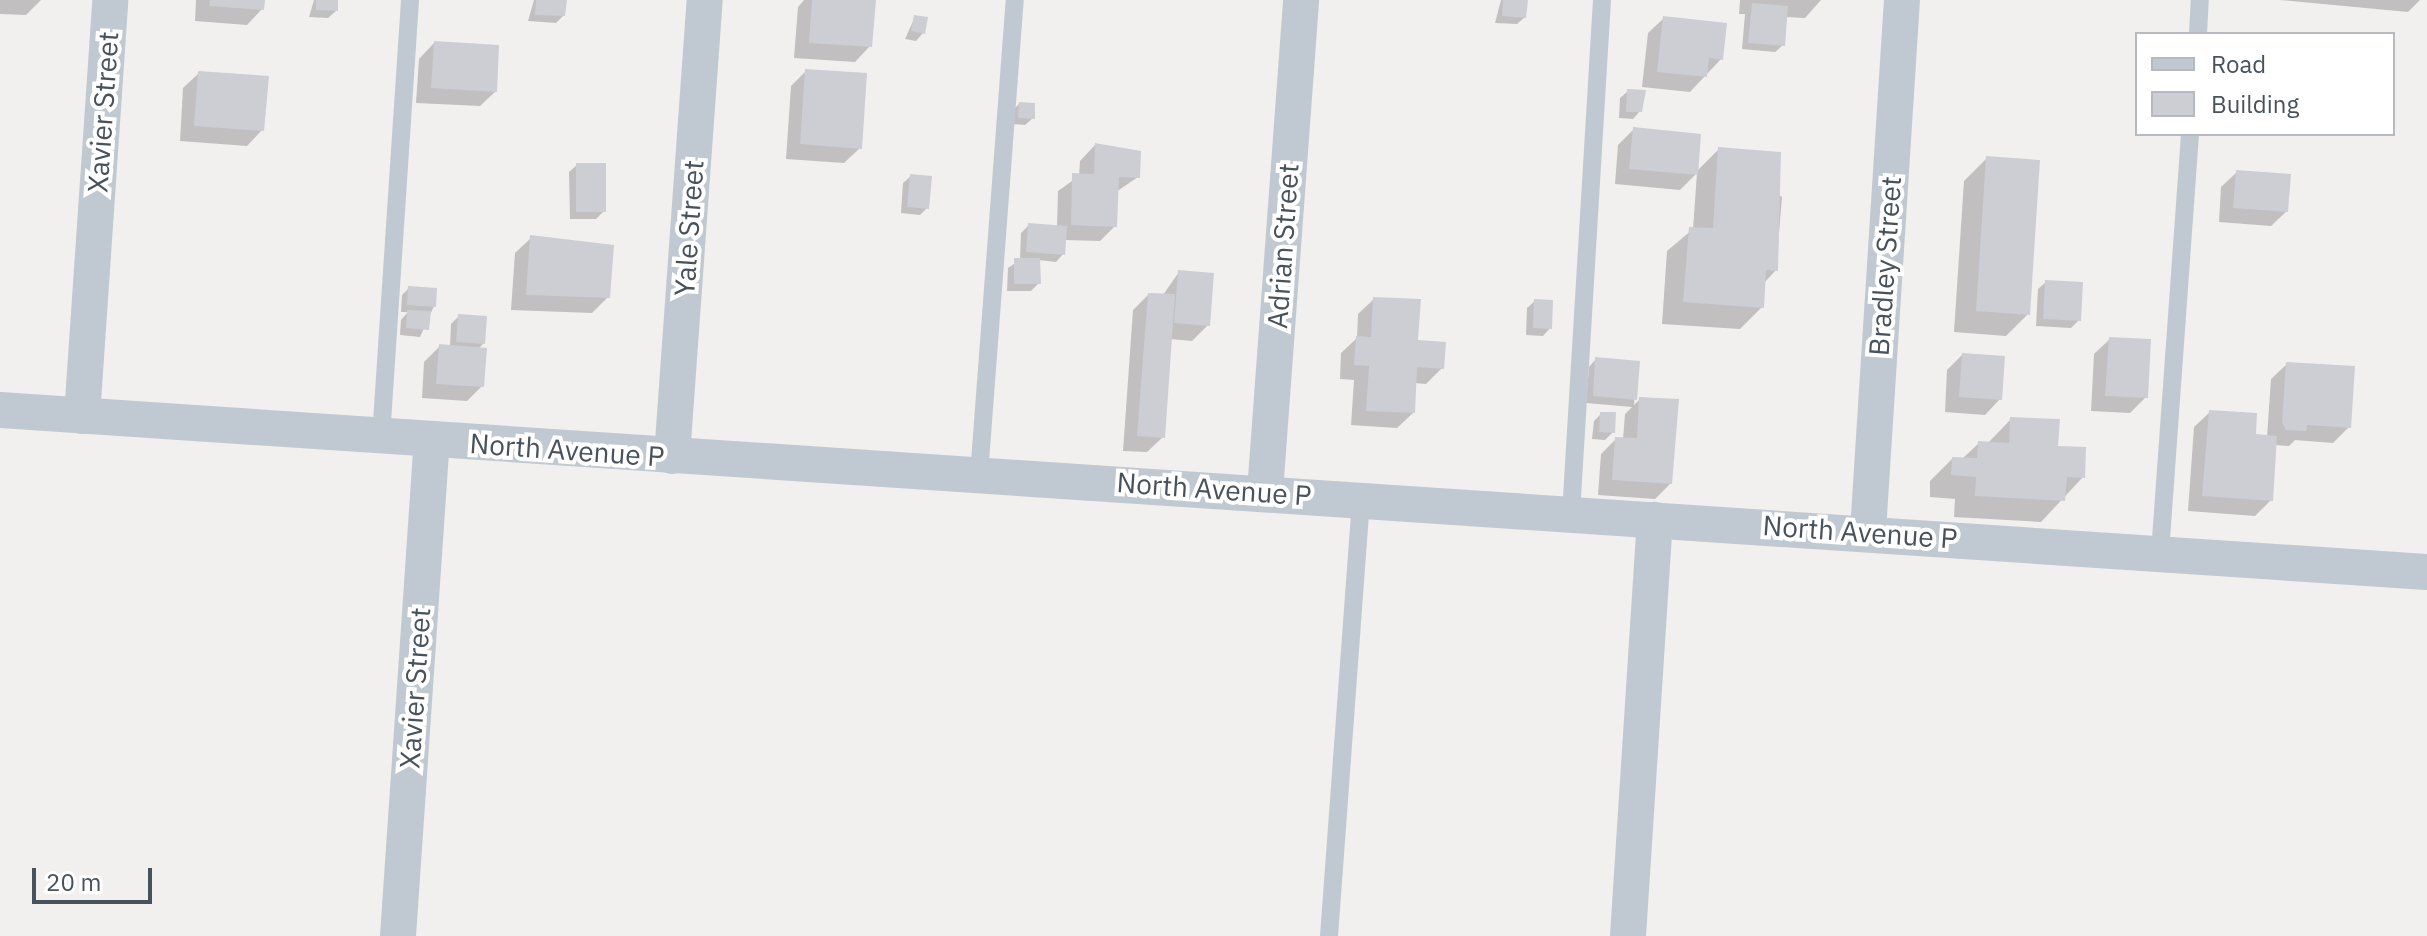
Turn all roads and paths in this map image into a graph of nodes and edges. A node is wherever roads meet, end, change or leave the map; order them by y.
1 (110, 0) edge
2 (410, 0) edge
3 (705, 0) edge
4 (1015, 0) edge
5 (1301, 0) edge
6 (1602, 0) edge
7 (1902, 0) edge
8 (2200, 0) edge
9 (2198, 32) edge
10 (2190, 136) edge
11 (0, 410) edge
12 (82, 416) junction
13 (381, 437) junction
14 (432, 441) junction
15 (672, 456) junction
16 (979, 475) junction
17 (1265, 492) junction
18 (1361, 499) junction
19 (1571, 514) junction
20 (1655, 520) junction
21 (1868, 531) junction
22 (2160, 553) junction
23 (2427, 572) edge
24 (398, 936) edge
25 (1329, 936) edge
26 (1628, 936) edge

1 - 12 street, Xavier Street
2 - 13 lane
3 - 15 street, Yale Street
4 - 16 lane
5 - 17 street, Adrian Street
6 - 19 lane
7 - 21 street, Bradley Street
8 - 9 lane
10 - 22 lane
11 - 12 street, North Avenue P
12 - 13 street, North Avenue P
13 - 14 street, North Avenue P
14 - 15 street, North Avenue P
14 - 24 street, Xavier Street
15 - 16 street, North Avenue P
16 - 17 street, North Avenue P
17 - 18 street, North Avenue P
18 - 19 street, North Avenue P
18 - 25 lane
19 - 20 street, North Avenue P
20 - 21 street, North Avenue P
20 - 26 street
21 - 22 street, North Avenue P
22 - 23 street, North Avenue P

